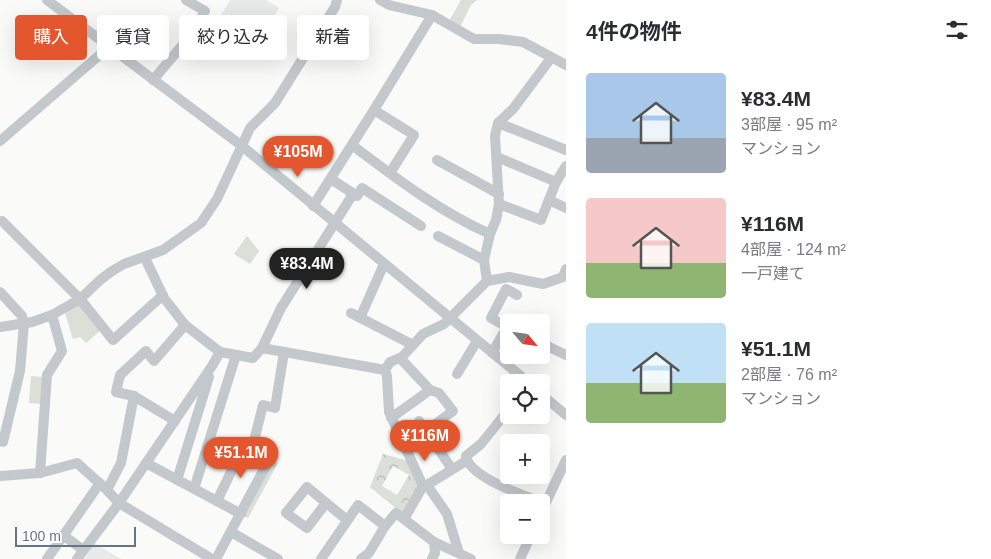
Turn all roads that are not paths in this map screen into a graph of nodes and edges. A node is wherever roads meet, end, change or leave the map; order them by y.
1 (47, 0) edge
2 (186, 0) edge
3 (337, 0) edge
4 (380, 0) edge
5 (403, 3) edge
6 (432, 15) junction
7 (97, 37) edge
8 (97, 57) edge
9 (551, 58) junction
10 (128, 60) edge
11 (566, 65) edge
12 (153, 80) junction
13 (374, 110) junction
14 (498, 123) junction
15 (0, 141) edge
16 (352, 145) junction
17 (242, 146) junction
18 (566, 150) edge
19 (497, 157) junction
20 (437, 160) dead end
21 (566, 166) edge
22 (390, 174) junction
23 (331, 179) junction
24 (556, 182) junction
25 (354, 194) junction
26 (499, 199) junction
27 (549, 200) junction
28 (313, 206) junction
29 (566, 208) edge
30 (2, 221) dead end
31 (334, 223) junction
32 (421, 226) dead end
33 (490, 234) junction
34 (438, 236) dead end
35 (145, 258) junction
36 (484, 260) junction
37 (384, 264) junction
38 (565, 275) edge
39 (487, 281) junction
40 (0, 292) edge
41 (517, 294) dead end
42 (163, 295) junction
43 (80, 299) junction
44 (52, 315) junction
45 (449, 318) junction
46 (24, 323) junction
47 (185, 325) junction
48 (0, 328) edge
49 (477, 341) junction
50 (413, 345) junction
51 (550, 347) edge
52 (262, 348) junction
53 (220, 352) junction
54 (284, 352) junction
55 (492, 353) junction
56 (236, 355) junction
57 (566, 355) edge
58 (400, 358) junction
59 (212, 366) junction
60 (385, 370) junction
61 (456, 374) dead end
62 (518, 374) edge
63 (430, 390) junction
64 (134, 396) junction
65 (550, 402) edge
66 (566, 415) edge
67 (391, 418) junction
68 (175, 421) junction
69 (420, 421) dead end
70 (500, 421) edge
71 (426, 431) junction
72 (3, 442) dead end
73 (252, 449) junction
74 (566, 460) edge
75 (466, 461) junction
76 (146, 464) junction
77 (452, 469) junction
78 (40, 473) junction
79 (0, 476) edge
80 (177, 480) junction
81 (425, 485) junction
82 (103, 486) junction
83 (194, 489) junction
84 (518, 494) edge
85 (548, 494) edge
86 (217, 501) junction
87 (119, 503) junction
88 (326, 503) dead end
89 (241, 514) junction
90 (347, 520) junction
91 (404, 520) junction
92 (385, 526) junction
93 (231, 532) junction
94 (63, 535) junction
95 (434, 542) junction
96 (527, 544) edge
97 (83, 550) junction
98 (459, 553) junction
99 (217, 558) edge
100 (47, 559) edge
101 (77, 559) edge
102 (278, 559) edge
103 (320, 559) edge
104 (361, 559) edge
105 (432, 559) edge
106 (471, 559) edge
107 (520, 559) edge

1 - 7 street
2 - 12 street
3 - 17 street
4 - 5 street
5 - 6 street
6 - 9 street
6 - 13 street
8 - 15 street
9 - 11 street
9 - 14 street
10 - 12 street
12 - 17 street
13 - 16 street
13 - 22 street
14 - 18 street
14 - 19 street
16 - 22 street
16 - 23 street
17 - 28 street
17 - 35 street
19 - 24 street
19 - 26 street
20 - 26 street
21 - 24 street
22 - 33 street
23 - 25 street
23 - 28 street
24 - 27 street
25 - 31 street
25 - 32 street
26 - 27 street
26 - 33 street
27 - 29 street
28 - 31 street
30 - 43 street
31 - 37 street
31 - 52 street
33 - 36 street
34 - 36 street
35 - 42 street
35 - 43 street
36 - 39 street
37 - 45 street
37 - 50 street
38 - 39 street
39 - 45 street
40 - 46 street
41 - 55 street
42 - 43 street
42 - 47 street
43 - 44 street
44 - 46 street
44 - 78 street
45 - 49 street
45 - 50 street
46 - 48 street
46 - 72 street
47 - 53 street
47 - 64 street
49 - 55 street
49 - 61 street
50 - 58 street
51 - 57 street
52 - 54 street
52 - 56 street
53 - 56 street
53 - 59 street
54 - 60 street
54 - 73 street
55 - 62 street
56 - 83 street
58 - 60 street
58 - 63 street
59 - 68 street
59 - 80 street
60 - 67 street
63 - 67 street
63 - 71 street
64 - 68 street
64 - 82 street
65 - 66 street
67 - 81 street
68 - 76 street
69 - 71 street
70 - 75 street
71 - 77 street
73 - 86 street
73 - 89 street
74 - 85 street
75 - 77 street
75 - 84 street
76 - 80 street
76 - 87 street
77 - 81 street
78 - 79 street
78 - 82 street
80 - 83 street
81 - 91 street
81 - 98 street
82 - 87 street
82 - 94 street
83 - 86 street
86 - 89 street
87 - 97 street
87 - 99 street
88 - 90 street
89 - 93 street
90 - 92 street
90 - 103 street
91 - 92 street
91 - 95 street
92 - 104 street
93 - 99 street
93 - 102 street
94 - 97 street
94 - 100 street
95 - 98 street
95 - 105 street
96 - 107 street
97 - 101 street
98 - 106 street

